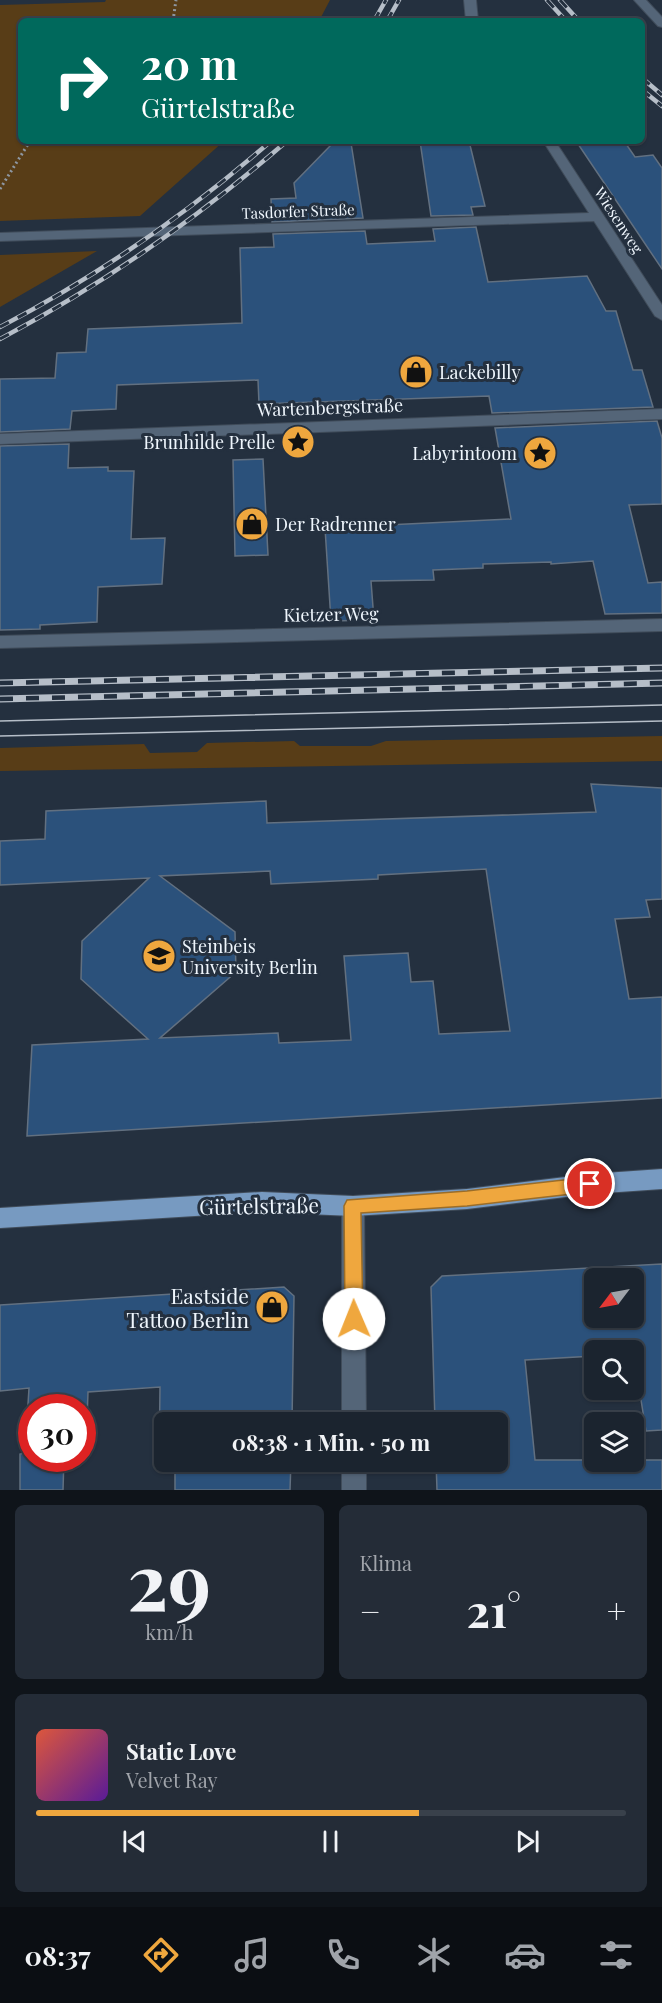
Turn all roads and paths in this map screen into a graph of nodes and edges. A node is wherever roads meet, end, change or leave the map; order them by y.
1 (176, 0) edge
2 (470, 0) edge
3 (640, 0) edge
4 (173, 18) edge
5 (472, 18) edge
6 (662, 24) edge
7 (28, 144) edge
8 (551, 144) edge
9 (0, 189) edge
10 (597, 217) junction
11 (0, 237) edge
12 (662, 316) edge
13 (662, 414) edge
14 (0, 439) edge
15 (662, 625) edge
16 (0, 642) edge
17 (662, 1179) edge
18 (353, 1206) junction
19 (0, 1218) edge
20 (354, 1412) edge
21 (354, 1472) edge
22 (354, 1490) edge

1 - 4 path
2 - 5 street
3 - 6 street
7 - 9 path
8 - 10 street, Wiesenweg
10 - 11 street, Tasdorfer Straße
10 - 12 street, Wiesenweg
13 - 14 street, Wartenbergstraße
15 - 16 street, Kietzer Weg
17 - 18 main road, Gürtelstraße
18 - 19 main road, Gürtelstraße
18 - 20 street
21 - 22 street

